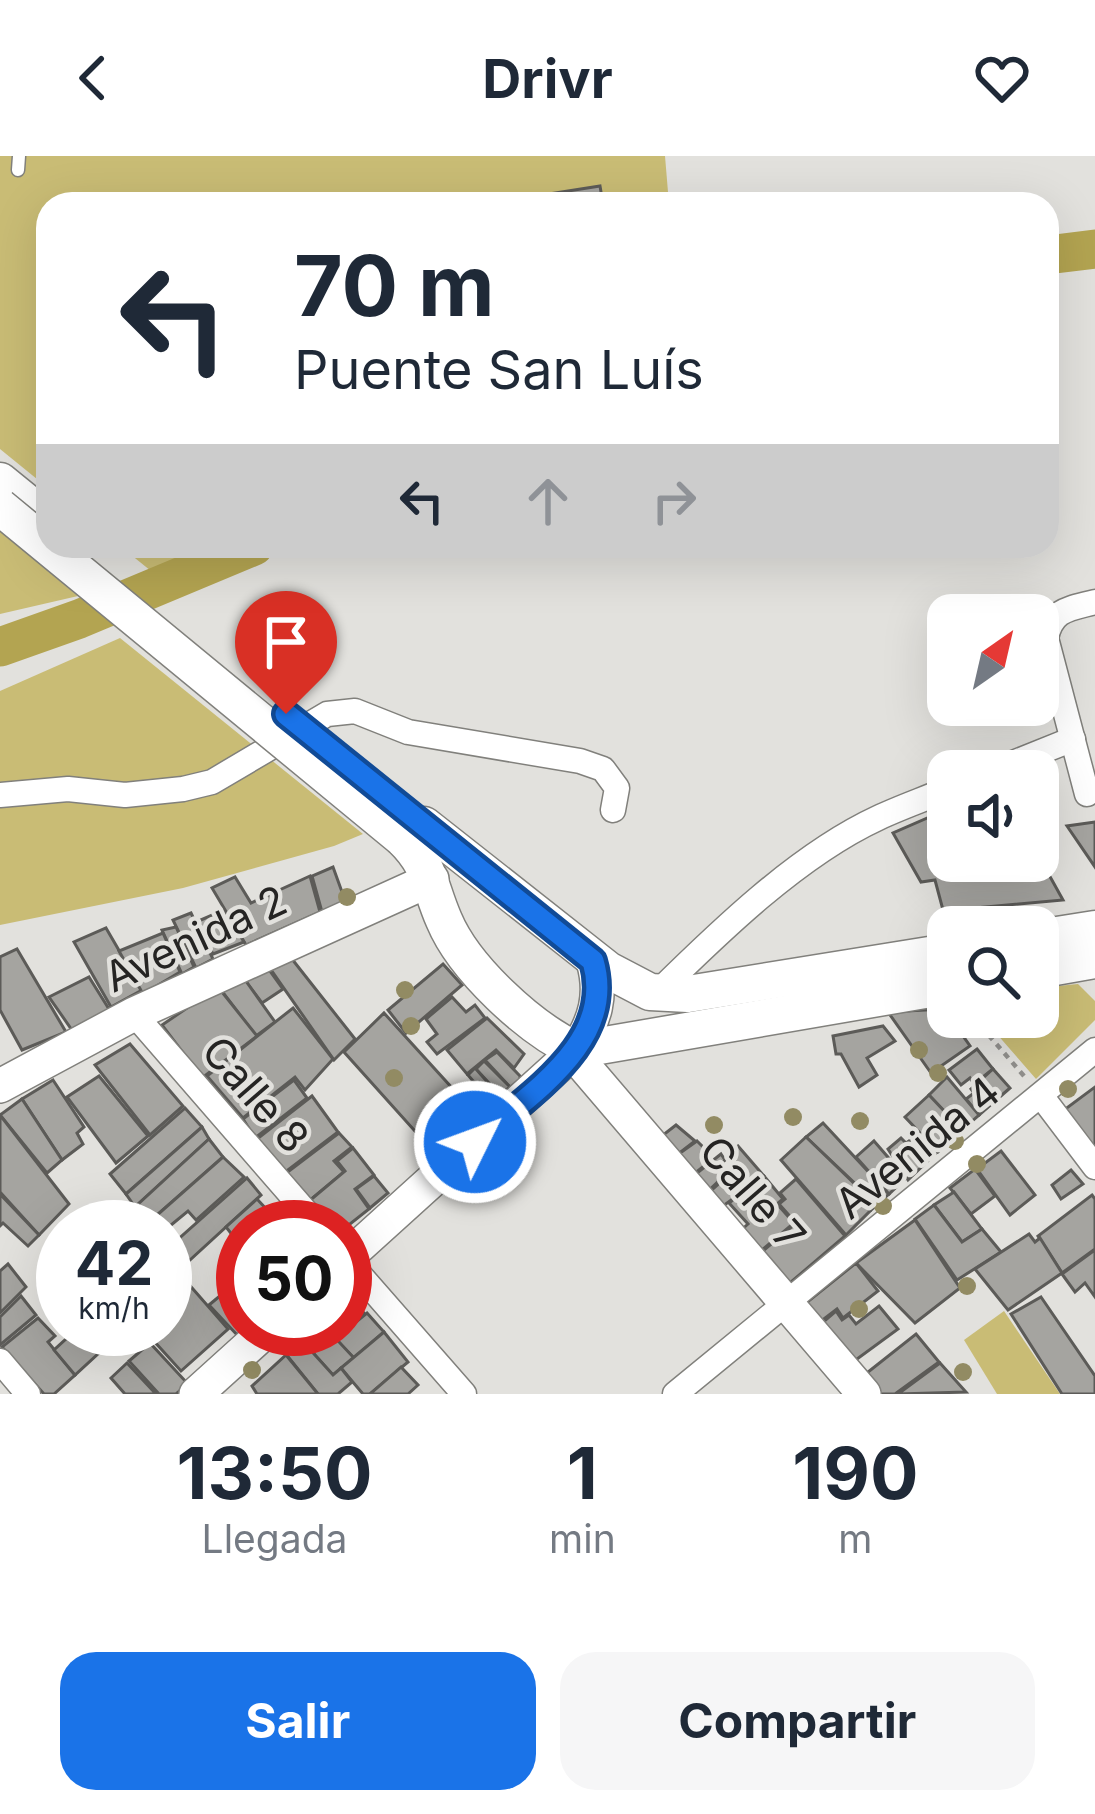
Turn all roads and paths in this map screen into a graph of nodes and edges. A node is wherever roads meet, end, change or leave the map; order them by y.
1 (0, 481) edge
2 (0, 507) edge
3 (36, 510) edge
4 (36, 535) edge
5 (65, 558) edge
6 (94, 558) edge
7 (1095, 602) edge
8 (1073, 739) junction
9 (1046, 750) edge
10 (1087, 794) dead end
11 (0, 795) edge
12 (927, 798) edge
13 (613, 810) dead end
14 (413, 831) junction
15 (433, 879) junction
16 (1095, 928) edge
17 (1059, 934) edge
18 (927, 955) edge
19 (1095, 960) edge
20 (593, 961) junction
21 (1059, 966) edge
22 (927, 990) edge
23 (657, 993) junction
24 (134, 1014) junction
25 (991, 1038) edge
26 (576, 1050) junction
27 (1095, 1050) edge
28 (0, 1086) edge
29 (1042, 1096) junction
30 (1095, 1167) edge
31 (296, 1200) edge
32 (372, 1235) edge
33 (372, 1290) edge
34 (788, 1303) junction
35 (238, 1356) edge
36 (0, 1361) edge
37 (28, 1394) edge
38 (196, 1394) edge
39 (464, 1394) edge
40 (675, 1394) edge
41 (864, 1394) edge

1 - 3 main road
2 - 4 main road, bridge
5 - 14 main road, bridge
6 - 14 main road
7 - 8 street
8 - 9 street
8 - 10 street
11 - 13 street
12 - 23 street
14 - 15 main road
14 - 20 main road
15 - 24 main road, Avenida 2
15 - 26 main road
16 - 17 main road
18 - 23 main road
19 - 21 main road
20 - 23 main road
20 - 26 main road
22 - 26 main road
24 - 28 main road, Avenida 2
24 - 31 street, Calle 8
25 - 29 path
26 - 32 main road
26 - 34 main road, Calle 7
27 - 29 street, Avenida 4
29 - 30 street
29 - 34 street, Avenida 4
33 - 39 street
34 - 40 street, Avenida 4
34 - 41 main road, Calle 7
35 - 38 main road
36 - 37 street

